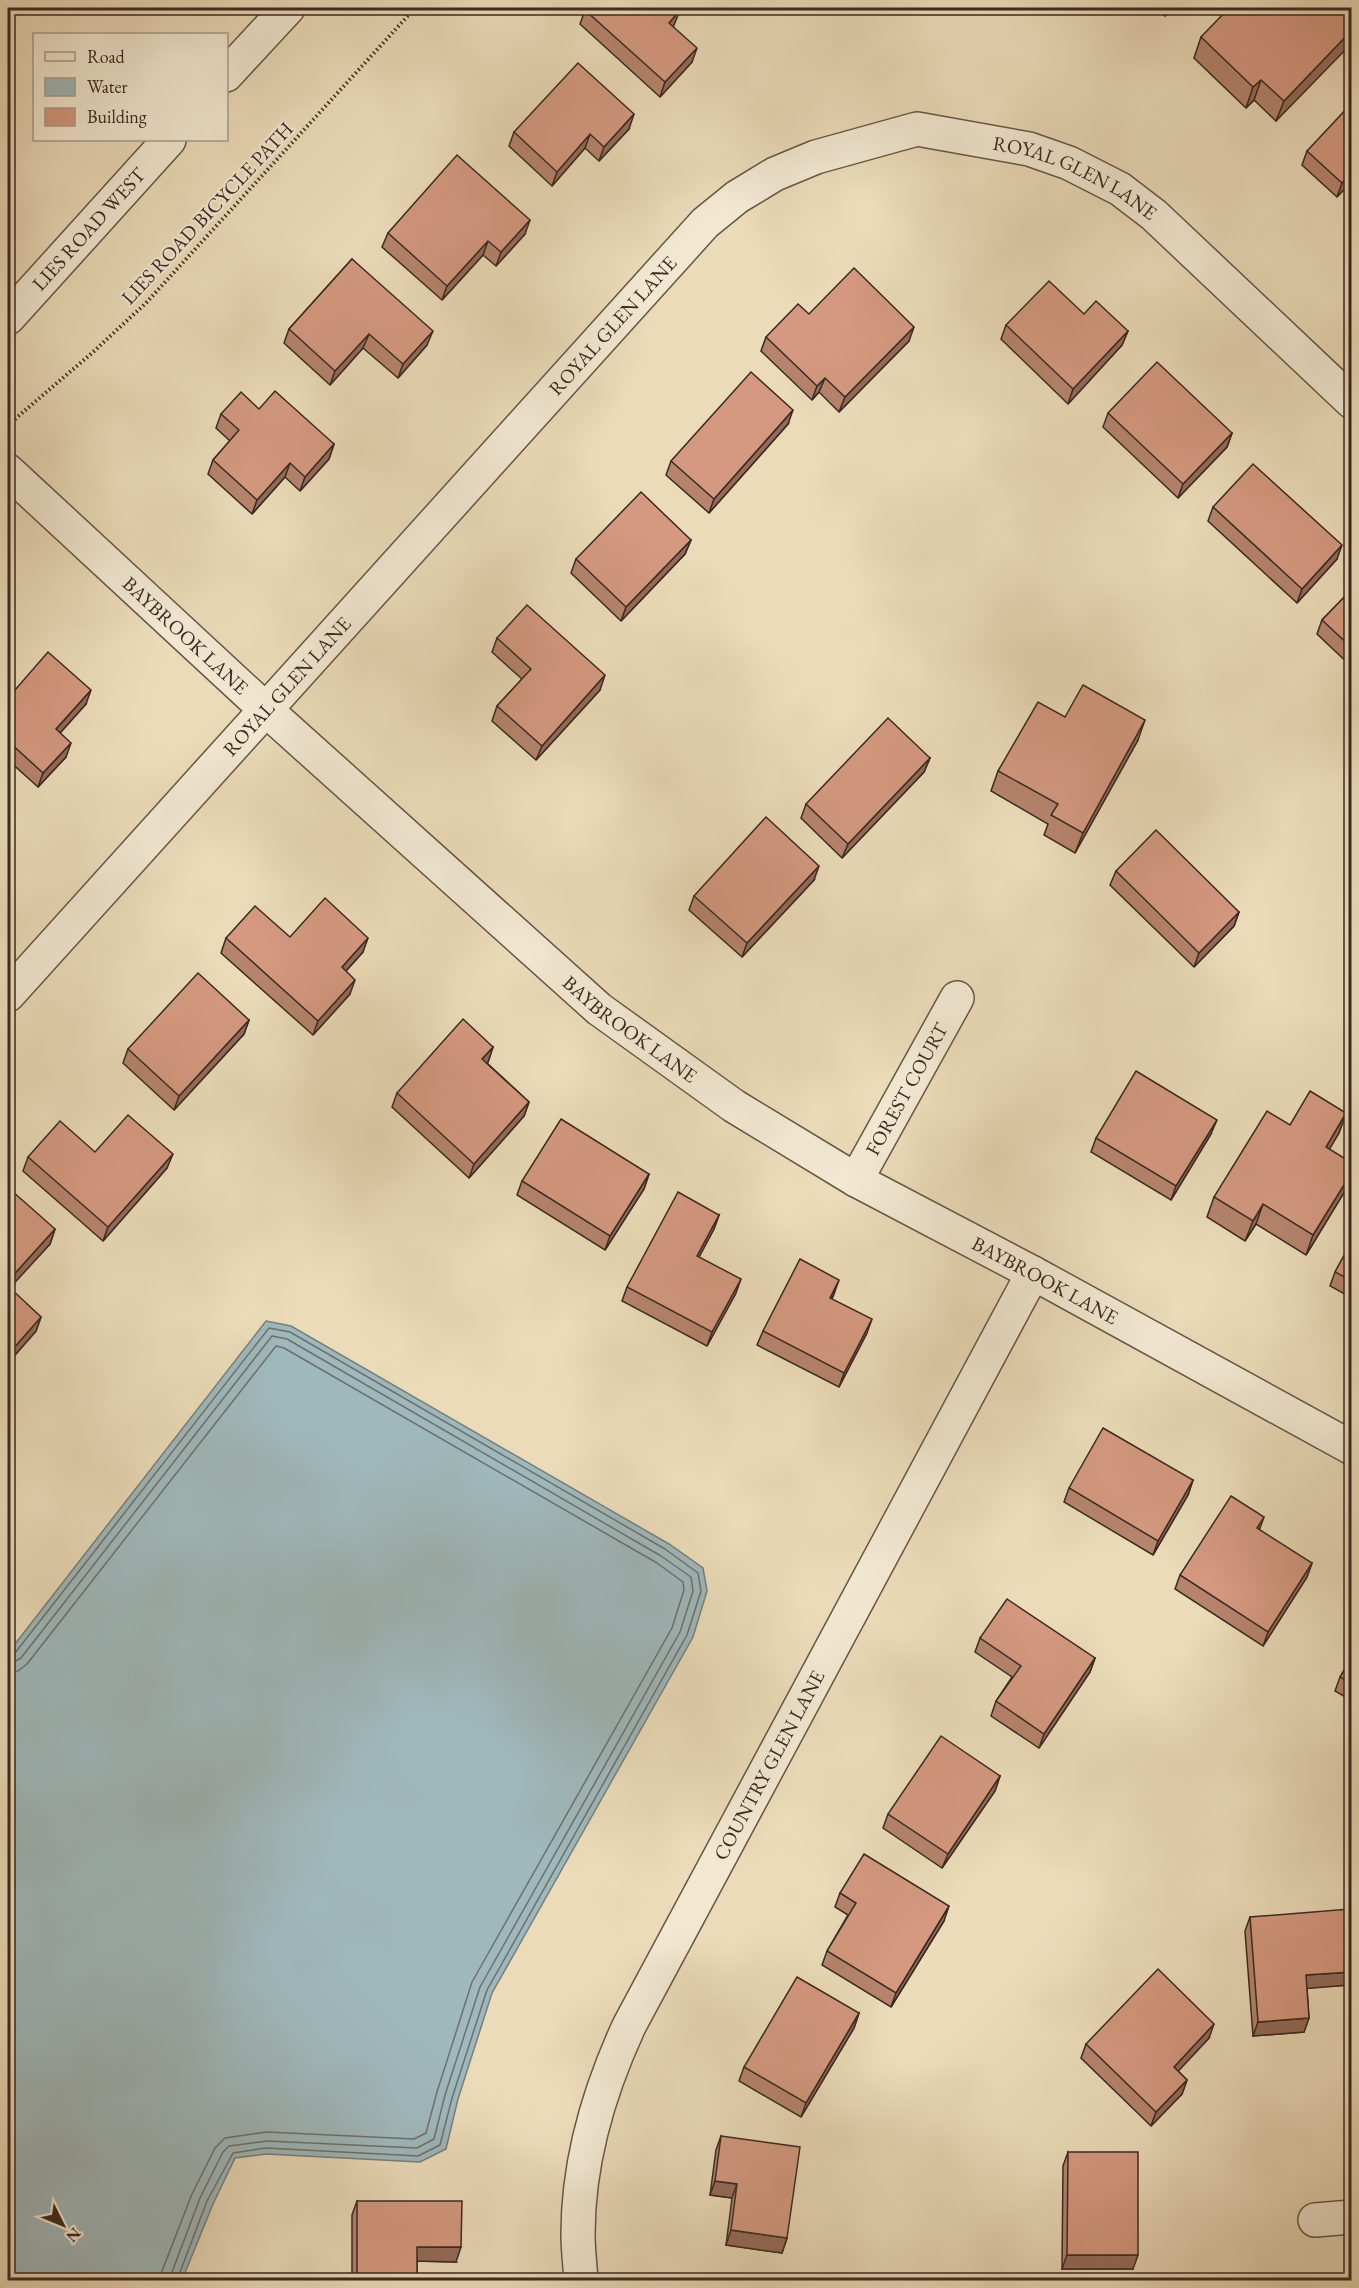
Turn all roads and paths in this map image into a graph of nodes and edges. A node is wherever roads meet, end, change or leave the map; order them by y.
1 (288, 8) edge
2 (415, 8) edge
3 (228, 73) edge
4 (168, 141) edge
5 (8, 318) edge
6 (1352, 402) edge
7 (8, 425) edge
8 (8, 471) edge
9 (265, 709) junction
10 (8, 995) edge
11 (957, 998) dead end
12 (856, 1180) junction
13 (1033, 1273) junction
14 (1352, 1448) edge
15 (1352, 2217) edge
16 (1315, 2220) dead end
17 (582, 2280) edge

1 - 3 street
2 - 7 path, LIES ROAD BICYCLE PATH
4 - 5 street, LIES ROAD WEST
6 - 9 street, ROYAL GLEN LANE
8 - 9 street, BAYBROOK LANE
9 - 10 street, ROYAL GLEN LANE
9 - 12 street, BAYBROOK LANE
11 - 12 street, FOREST COURT
12 - 13 street, BAYBROOK LANE
13 - 14 street, BAYBROOK LANE
13 - 17 street, COUNTRY GLEN LANE
15 - 16 street

